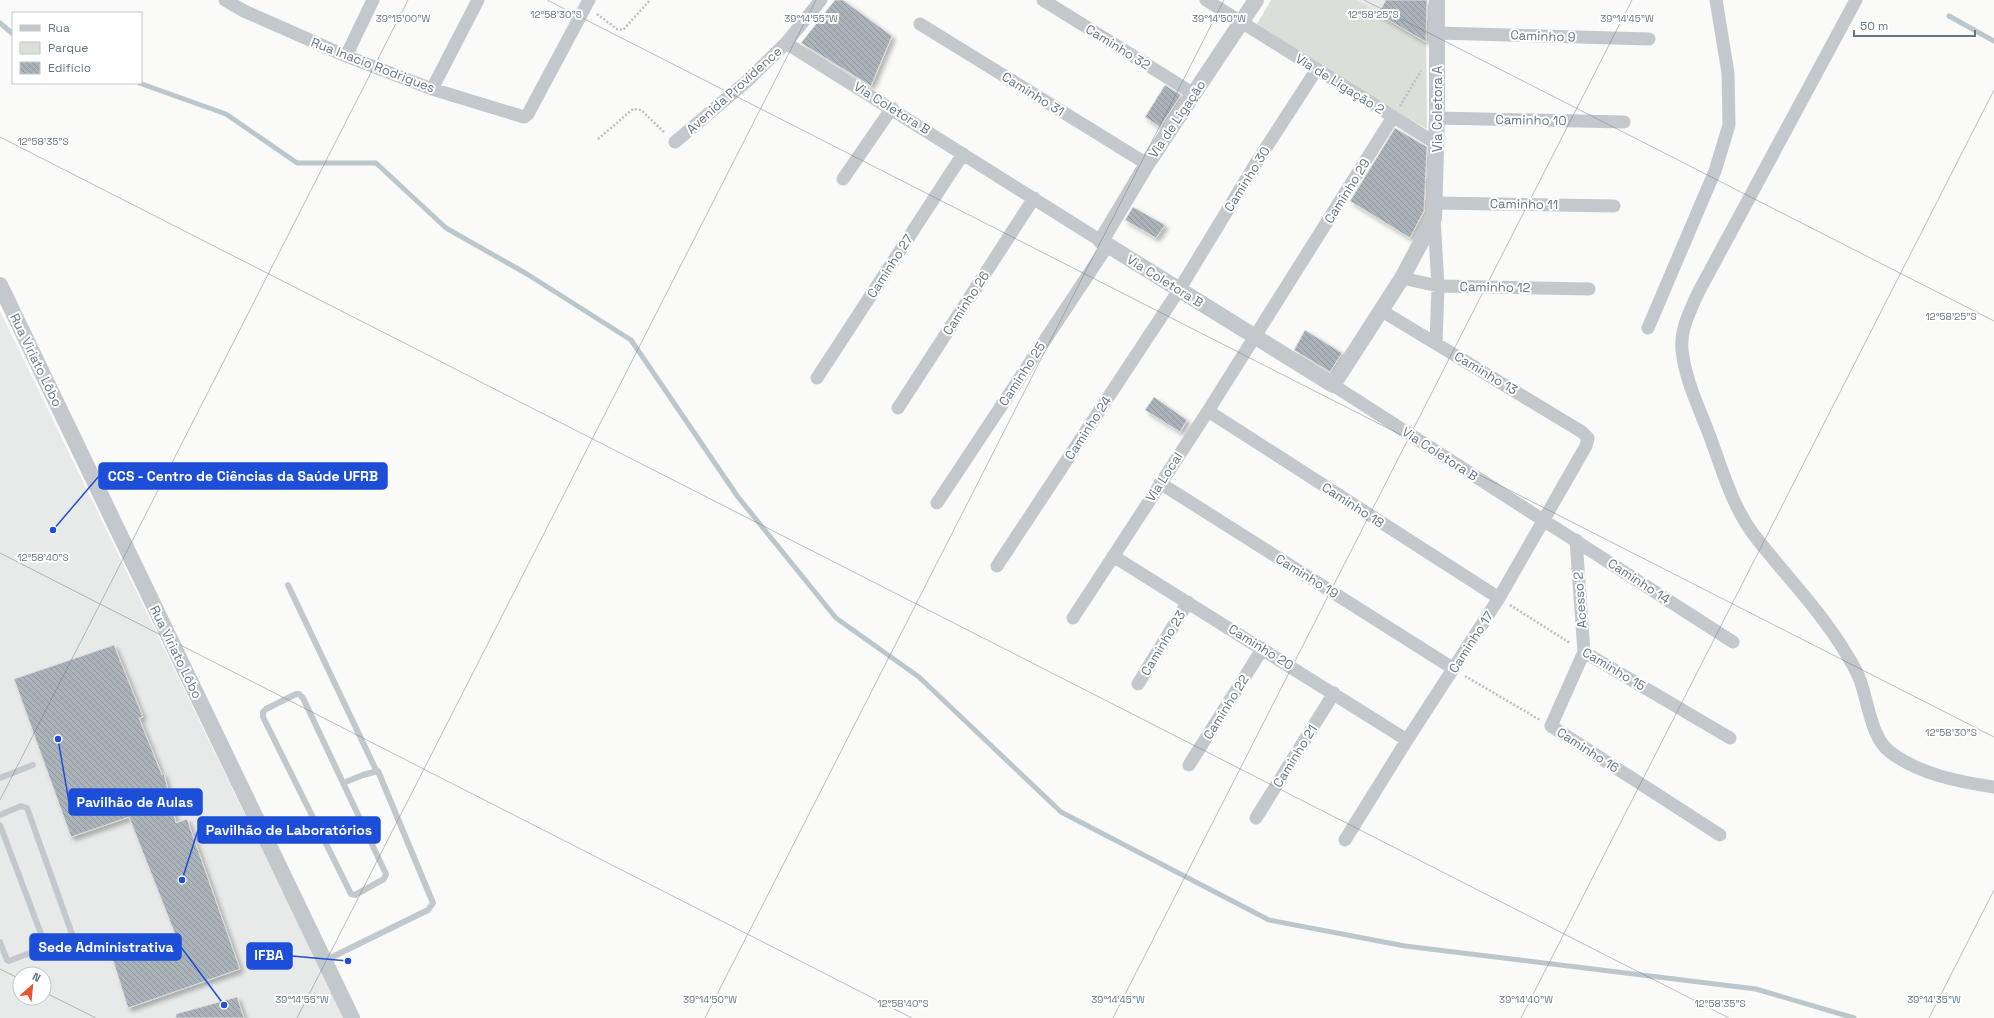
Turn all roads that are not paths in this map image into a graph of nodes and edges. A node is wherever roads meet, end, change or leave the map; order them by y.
1 (225, 0) edge
2 (373, 0) edge
3 (478, 0) edge
4 (821, 0) edge
5 (1043, 0) edge
6 (1206, 0) edge
7 (1256, 0) edge
8 (1437, 0) edge
9 (1716, 0) edge
10 (1856, 0) edge
11 (587, 3) edge
12 (247, 6) edge
13 (1242, 23) junction
14 (920, 24) dead end
15 (1437, 39) junction
16 (1648, 39) dead end
17 (786, 43) junction
18 (346, 56) junction
19 (1317, 69) junction
20 (432, 89) junction
21 (1194, 94) junction
22 (892, 108) junction
23 (1393, 117) junction
24 (1437, 118) junction
25 (1624, 122) dead end
26 (675, 142) road end
27 (1437, 144) junction
28 (963, 154) junction
29 (1147, 164) junction
30 (842, 179) dead end
31 (1034, 198) junction
32 (1614, 206) dead end
33 (1435, 210) junction
34 (1104, 243) junction
35 (1402, 278) junction
36 (0, 285) edge
37 (1438, 286) junction
38 (1589, 289) dead end
39 (1179, 290) junction
40 (1382, 310) junction
41 (1648, 328) dead end
42 (1254, 336) junction
43 (1436, 343) junction
44 (817, 378) dead end
45 (1333, 385) junction
46 (898, 408) dead end
47 (1208, 411) junction
48 (1588, 438) joint
49 (1160, 483) junction
50 (937, 503) dead end
51 (1544, 520) junction
52 (1576, 540) junction
53 (1113, 556) junction
54 (997, 566) dead end
55 (288, 585) dead end
56 (1500, 598) junction
57 (1188, 602) junction
58 (1073, 618) dead end
59 (1733, 642) dead end
60 (1262, 648) junction
61 (1584, 652) junction
62 (1454, 669) junction
63 (1138, 684) dead end
64 (1334, 693) junction
65 (1551, 726) joint
66 (1730, 738) dead end
67 (1407, 740) junction
68 (1189, 765) dead end
69 (33, 766) dead end
70 (376, 770) junction
71 (0, 778) edge
72 (343, 783) junction
73 (1994, 787) edge
74 (0, 815) edge
75 (1256, 818) dead end
76 (0, 825) edge
77 (1720, 835) dead end
78 (1345, 840) dead end
79 (0, 942) edge
80 (46, 947) junction
81 (324, 961) junction
82 (352, 1018) edge

1 - 12 street, Rua Inacio Rodrigues
2 - 18 street
3 - 20 street
4 - 17 street, Avenida Providence
5 - 21 street, Caminho 32
6 - 13 street, Via de Ligação 2
7 - 13 street, Via de Ligação
8 - 15 street, Via Coletora A
9 - 41 street
10 - 73 street
11 - 20 street, Rua Inacio Rodrigues
12 - 18 street, Rua Inacio Rodrigues
13 - 19 street, Via de Ligação 2
13 - 21 street, Via de Ligação
14 - 29 street, Caminho 31
15 - 16 street, Caminho 9
15 - 24 street, Via Coletora A
17 - 22 street, Via Coletora B
17 - 26 street, Avenida Providence
18 - 20 street, Rua Inacio Rodrigues
19 - 23 street, Via de Ligação 2
19 - 39 street, Caminho 30
21 - 29 street, Via de Ligação
22 - 28 street, Via Coletora B
22 - 30 street
23 - 27 street, Via de Ligação 2
23 - 42 street, Caminho 29
24 - 25 street, Caminho 10
24 - 27 street, Via Coletora A
27 - 33 street, Via Coletora A
28 - 31 street, Via Coletora B
28 - 44 street, Caminho 27
29 - 34 street, Via de Ligação
31 - 34 street, Via Coletora B
31 - 46 street, Caminho 26
32 - 33 street, Caminho 11
33 - 35 street, Via Coletora A
33 - 37 street, Via Coletora A
34 - 39 street, Via Coletora B
34 - 50 street, Caminho 25
35 - 37 street, Caminho 12
35 - 40 street, Via Coletora A
36 - 81 street, Rua Viriato Lôbo
37 - 38 street, Caminho 12
37 - 43 street, Via Coletora A
39 - 42 street, Via Coletora B
39 - 54 street, Caminho 24
40 - 43 street, Caminho 13
40 - 45 street, Via Coletora A
42 - 45 street, Via Coletora B
42 - 47 street, Via Local
43 - 48 street, Caminho 13
45 - 51 street, Via Coletora B
47 - 49 street, Via Local
47 - 56 street, Caminho 18
48 - 51 street, Caminho 17
49 - 53 street, Via Local
49 - 62 street, Caminho 19
51 - 52 street, Caminho 14
51 - 56 street, Caminho 17
52 - 59 street, Caminho 14
52 - 61 street, Acesso 2
53 - 57 street, Caminho 20
53 - 58 street, Via Local
55 - 70 lane
56 - 62 street, Caminho 17
57 - 60 street, Caminho 20
57 - 63 street, Caminho 23
60 - 64 street, Caminho 20
60 - 68 street, Caminho 22
61 - 65 street, Acesso 2
61 - 66 street, Caminho 15
62 - 67 street, Caminho 17
64 - 67 street, Caminho 20
64 - 75 street, Caminho 21
65 - 77 street, Caminho 16
67 - 78 street, Caminho 17
69 - 71 lane
70 - 72 lane
70 - 81 lane
72 - 72 lane
74 - 80 lane
76 - 80 lane
79 - 80 lane
81 - 82 street, Rua Viriato Lôbo

